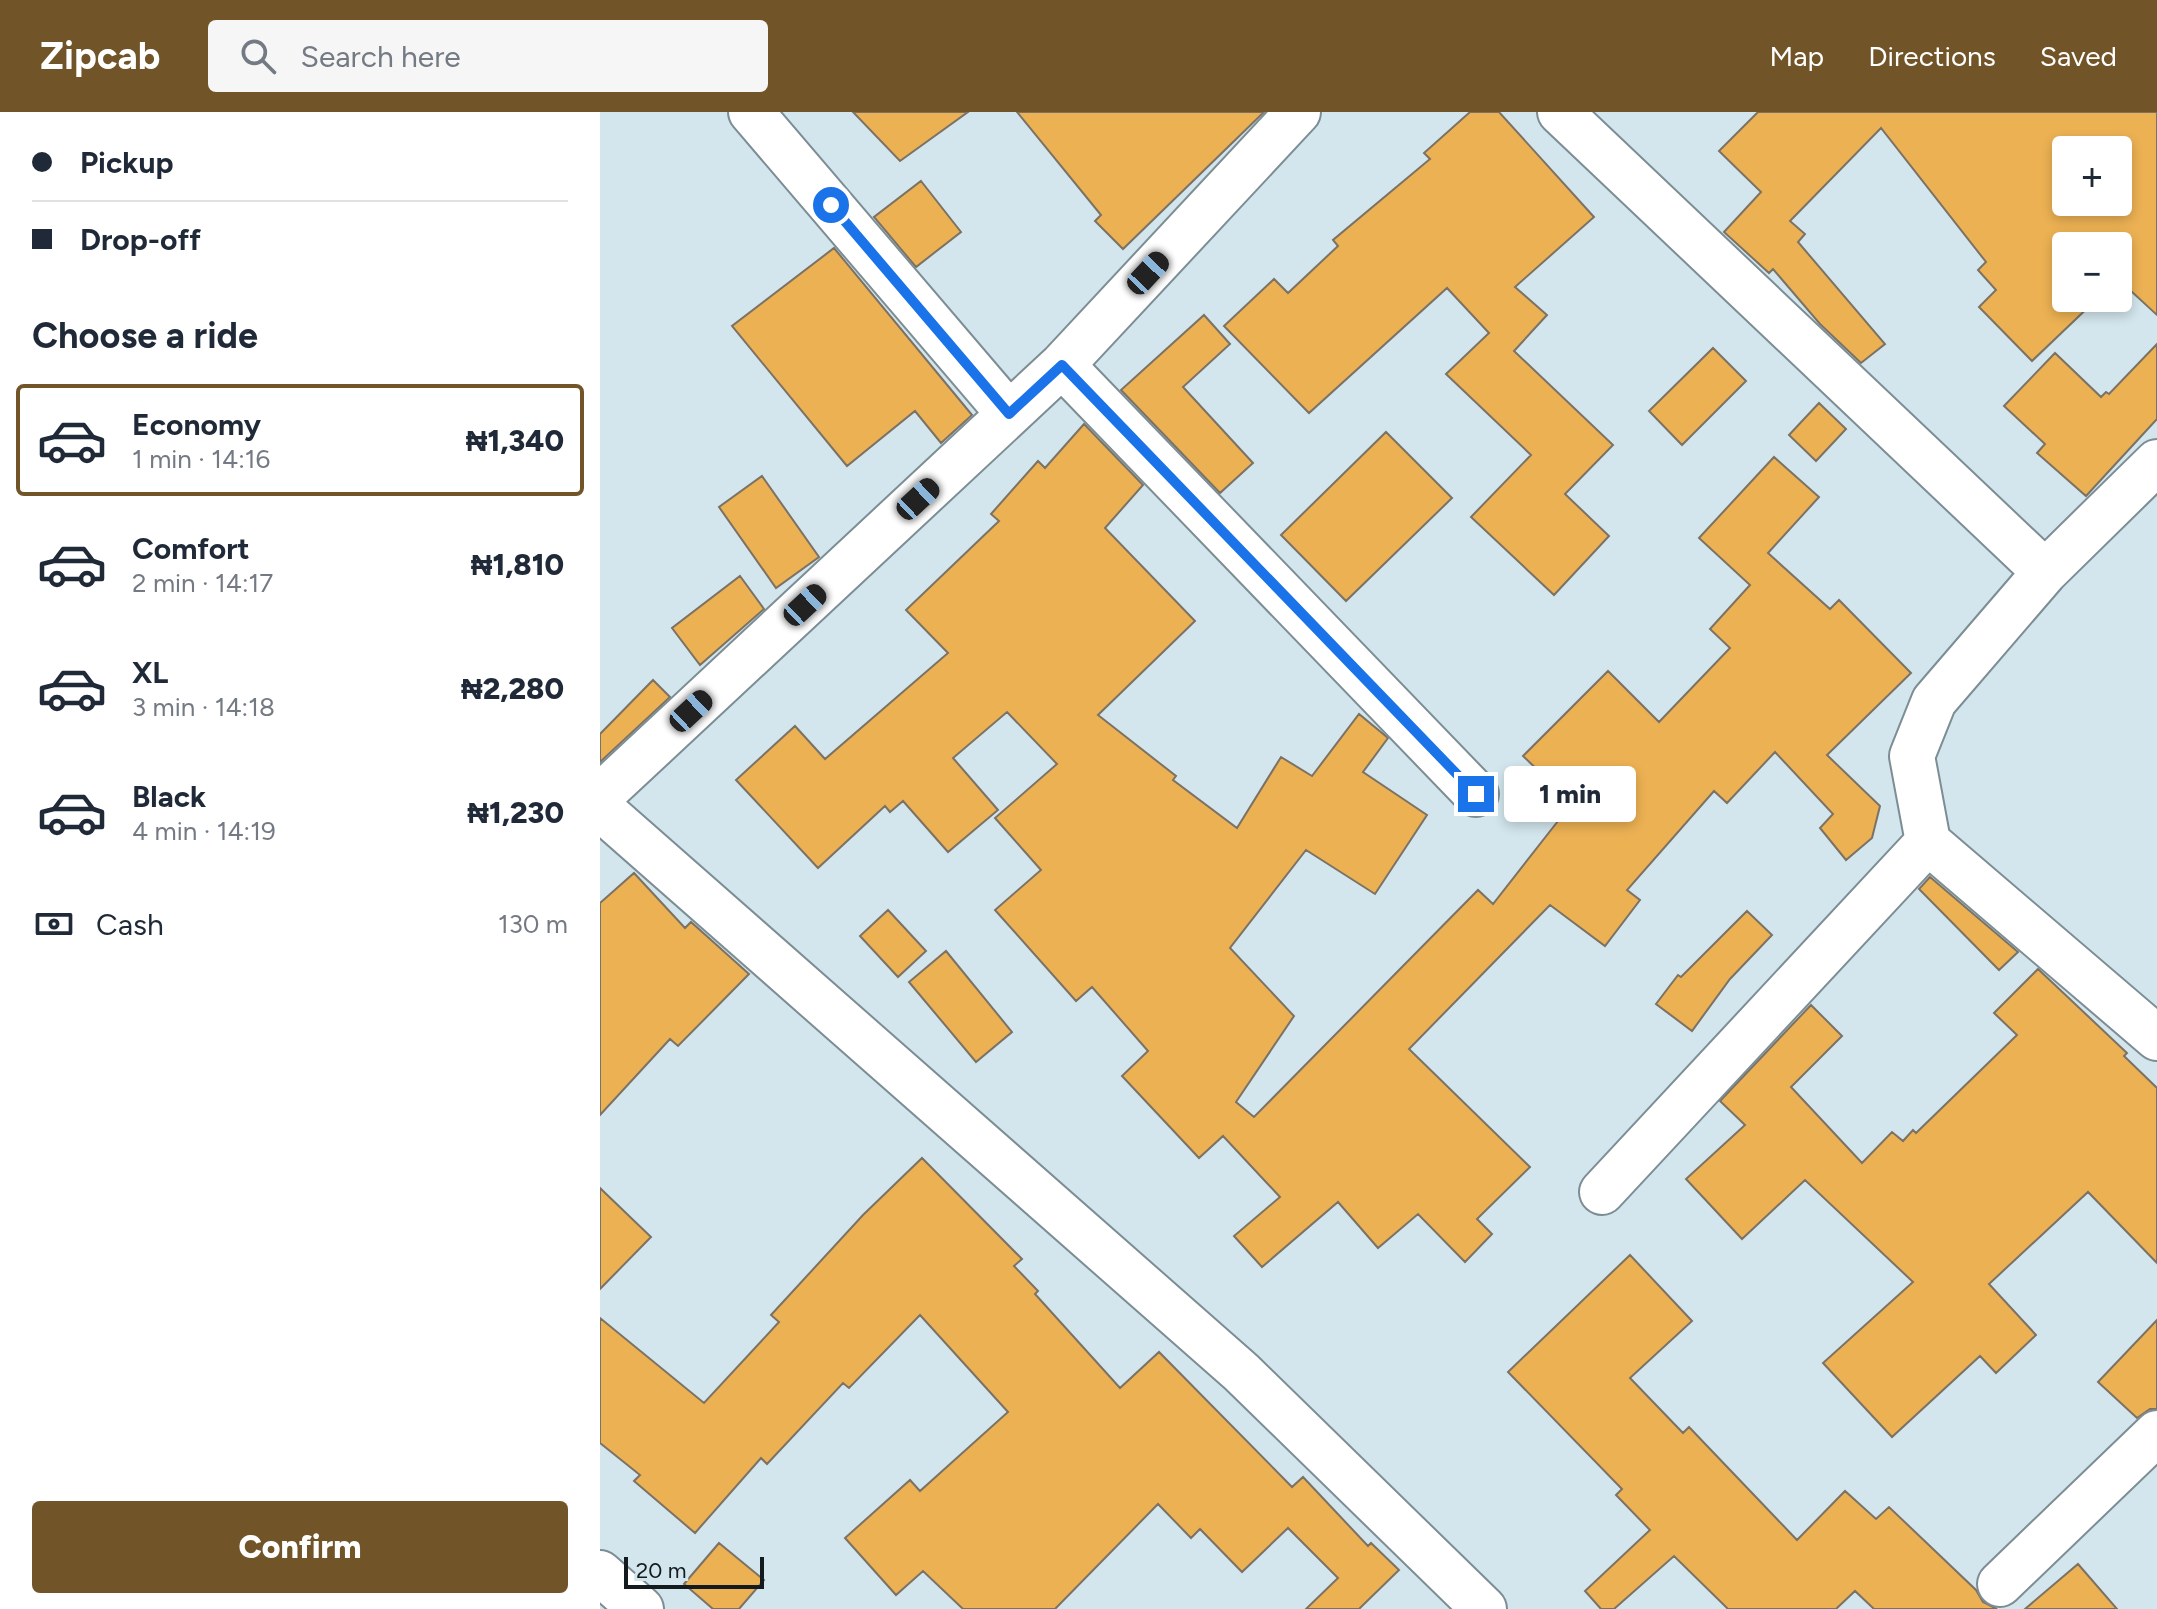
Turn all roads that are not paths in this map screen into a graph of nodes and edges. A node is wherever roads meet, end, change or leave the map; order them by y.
1 (751, 112) edge
2 (1298, 112) edge
3 (1560, 112) edge
4 (1062, 365) junction
5 (1009, 414) junction
6 (2157, 462) edge
7 (2045, 572) junction
8 (1476, 794) dead end
9 (600, 796) edge
10 (600, 808) edge
11 (1928, 842) junction
12 (2157, 1038) edge
13 (1602, 1192) dead end
14 (2157, 1433) edge
15 (600, 1573) edge
16 (2000, 1584) dead end
17 (641, 1609) edge
18 (1484, 1609) edge

1 - 5 street
2 - 4 street
3 - 7 street
4 - 5 street
4 - 8 street
5 - 9 street
6 - 7 street
7 - 11 street
10 - 18 street
11 - 12 street
11 - 13 street
14 - 16 street
15 - 17 street

